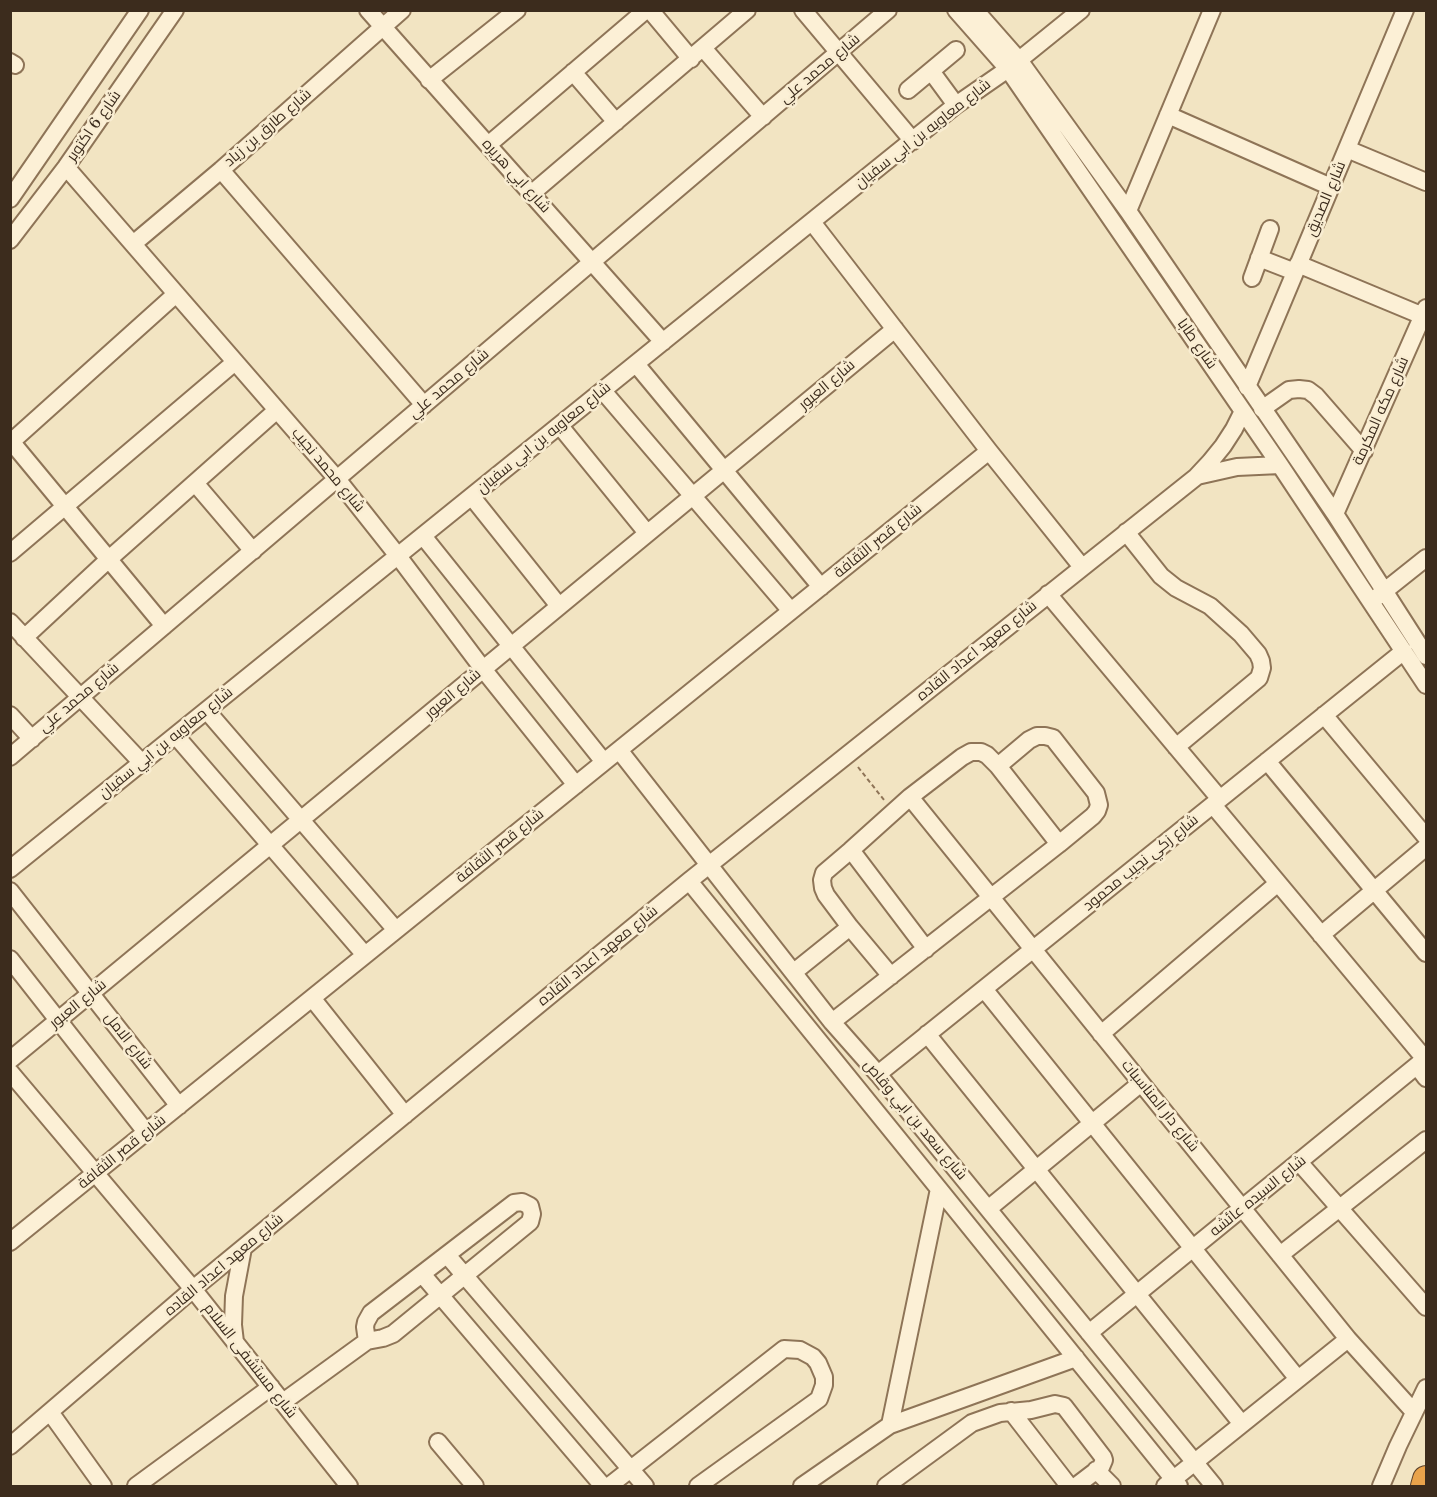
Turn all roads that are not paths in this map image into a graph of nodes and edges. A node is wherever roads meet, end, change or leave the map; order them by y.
1 (140, 10) edge
2 (175, 10) edge
3 (368, 10) edge
4 (402, 10) edge
5 (648, 10) edge
6 (747, 10) edge
7 (803, 10) edge
8 (888, 10) edge
9 (956, 10) edge
10 (975, 10) edge
11 (1081, 10) edge
12 (1212, 10) edge
13 (1405, 10) edge
14 (512, 12) edge
15 (383, 27) junction
16 (956, 50) dead end
17 (838, 53) junction
18 (697, 54) junction
19 (1014, 65) junction
20 (931, 71) junction
21 (573, 72) junction
22 (429, 80) junction
23 (908, 90) dead end
24 (956, 105) junction
25 (1168, 115) junction
26 (763, 117) junction
27 (616, 122) junction
28 (913, 141) junction
29 (488, 145) junction
30 (1347, 149) junction
31 (66, 167) junction
32 (221, 170) junction
33 (1426, 182) edge
34 (1331, 187) junction
35 (531, 194) junction
36 (10, 199) edge
37 (1128, 211) junction
38 (812, 222) junction
39 (1270, 229) dead end
40 (10, 240) edge
41 (133, 244) junction
42 (1259, 258) junction
43 (592, 262) junction
44 (1297, 268) junction
45 (1252, 278) dead end
46 (176, 294) junction
47 (1425, 312) edge
48 (895, 329) junction
49 (663, 342) junction
50 (235, 362) junction
51 (636, 364) junction
52 (1247, 387) junction
53 (603, 391) junction
54 (424, 405) junction
55 (1262, 409) junction
56 (277, 410) junction
57 (1243, 411) junction
58 (560, 426) junction
59 (11, 441) edge
60 (989, 451) junction
61 (1364, 451) junction
62 (1280, 465) junction
63 (724, 470) junction
64 (1196, 477) junction
65 (337, 479) junction
66 (195, 483) junction
67 (692, 496) junction
68 (472, 497) junction
69 (65, 507) junction
70 (1335, 514) junction
71 (1126, 532) junction
72 (647, 533) junction
73 (423, 536) junction
74 (253, 551) junction
75 (10, 553) edge
76 (398, 556) junction
77 (109, 559) junction
78 (1424, 563) edge
79 (1082, 567) junction
80 (821, 587) junction
81 (1385, 590) junction
82 (1048, 594) junction
83 (1372, 602) junction
84 (559, 606) junction
85 (791, 611) junction
86 (10, 622) edge
87 (164, 626) junction
88 (24, 638) junction
89 (511, 646) junction
90 (1404, 651) junction
91 (1426, 656) edge
92 (483, 669) junction
93 (1426, 685) edge
94 (81, 696) junction
95 (207, 711) junction
96 (10, 715) edge
97 (1324, 715) junction
98 (176, 736) junction
99 (32, 738) junction
100 (1176, 747) junction
101 (619, 750) junction
102 (10, 757) edge
103 (1267, 761) junction
104 (604, 762) junction
105 (142, 763) junction
106 (998, 766) junction
107 (576, 785) junction
108 (910, 797) junction
109 (1216, 802) junction
110 (301, 820) junction
111 (1426, 837) edge
112 (1059, 844) junction
113 (270, 845) junction
114 (1426, 847) edge
115 (851, 850) junction
116 (710, 865) junction
117 (10, 869) edge
118 (688, 881) junction
119 (1278, 883) junction
120 (10, 891) edge
121 (1375, 891) junction
122 (991, 897) junction
123 (850, 927) junction
124 (396, 930) junction
125 (1321, 935) junction
126 (926, 948) junction
127 (1033, 949) junction
128 (1426, 953) edge
129 (365, 956) junction
130 (10, 959) edge
131 (794, 972) junction
132 (891, 976) junction
133 (984, 989) junction
134 (91, 994) junction
135 (312, 998) junction
136 (58, 1020) junction
137 (832, 1022) junction
138 (927, 1034) junction
139 (1101, 1034) junction
140 (10, 1060) edge
141 (1424, 1065) edge
142 (10, 1072) edge
143 (878, 1074) junction
144 (1141, 1083) junction
145 (178, 1106) junction
146 (405, 1115) junction
147 (1092, 1123) junction
148 (146, 1132) junction
149 (1426, 1140) edge
150 (1299, 1162) junction
151 (1036, 1169) junction
152 (96, 1173) junction
153 (939, 1189) junction
154 (1242, 1208) junction
155 (1340, 1208) junction
156 (988, 1209) junction
157 (10, 1242) edge
158 (243, 1248) junction
159 (1193, 1248) junction
160 (447, 1255) junction
161 (1280, 1255) junction
162 (422, 1274) junction
163 (465, 1275) junction
164 (193, 1289) junction
165 (1137, 1294) junction
166 (440, 1295) junction
167 (1426, 1307) edge
168 (1089, 1333) junction
169 (1348, 1339) junction
170 (367, 1341) junction
171 (235, 1342) junction
172 (1076, 1358) junction
173 (1298, 1379) junction
174 (271, 1388) junction
175 (1426, 1388) edge
176 (283, 1402) junction
177 (1011, 1411) junction
178 (50, 1412) junction
179 (1414, 1412) junction
180 (1242, 1424) junction
181 (890, 1425) junction
182 (438, 1442) dead end
183 (10, 1446) edge
184 (1193, 1463) junction
185 (631, 1470) junction
186 (1096, 1470) junction
187 (1426, 1479) edge
188 (1172, 1484) edge
189 (104, 1486) edge
190 (136, 1486) edge
191 (349, 1486) edge
192 (475, 1486) edge
193 (603, 1486) edge
194 (609, 1486) edge
195 (645, 1486) edge
196 (698, 1486) edge
197 (802, 1486) edge
198 (886, 1486) edge
199 (1068, 1486) edge
200 (1076, 1486) edge
201 (1111, 1486) edge
202 (1214, 1486) edge
203 (1381, 1486) edge
204 (1424, 1486) edge

1 - 36 street, شارع 6 اكتوبر
2 - 31 street, شارع 6 اكتوبر
3 - 15 street, شارع ابي هريره
4 - 15 street, شارع طارق بن زياد
5 - 18 street
5 - 21 street
6 - 18 street
7 - 17 street
8 - 17 street, شارع محمد علي
9 - 19 street, شارع طابا
10 - 19 street, شارع طابا
11 - 19 street, شارع معاويه بن ابي سفيان
12 - 25 street
13 - 30 street, شارع الصديق
14 - 22 street
15 - 22 street, شارع ابي هريره
15 - 32 street, شارع طارق بن زياد
16 - 20 street
17 - 26 street, شارع محمد علي
17 - 28 street
18 - 26 street
18 - 27 street
19 - 24 street, شارع معاويه بن ابي سفيان
19 - 37 street, شارع طابا
19 - 57 street, شارع طابا
20 - 23 street
20 - 24 street
21 - 27 street
21 - 29 street
22 - 29 street, شارع ابي هريره
24 - 28 street, شارع معاويه بن ابي سفيان
25 - 34 street
25 - 37 street
26 - 43 street, شارع محمد علي
27 - 35 street
28 - 38 street, شارع معاويه بن ابي سفيان
29 - 35 street, شارع ابي هريره
30 - 33 street
30 - 34 street, شارع الصديق
31 - 40 street, شارع 6 اكتوبر
31 - 41 street, شارع محمد نجيب
32 - 41 street, شارع طارق بن زياد
32 - 54 street
34 - 44 street, شارع الصديق
35 - 43 street, شارع ابي هريره
37 - 52 street, شارع طابا
38 - 48 street
38 - 49 street, شارع معاويه بن ابي سفيان
39 - 42 street
41 - 46 street, شارع محمد نجيب
42 - 44 street
42 - 45 street
43 - 49 street, شارع ابي هريره
43 - 54 street, شارع محمد علي
44 - 47 street
44 - 52 street, شارع الصديق
46 - 50 street, شارع محمد نجيب
46 - 59 street
47 - 61 street, شارع مكه المكرمة
48 - 60 street
48 - 63 street, شارع العبور
49 - 51 street, شارع معاويه بن ابي سفيان
50 - 56 street, شارع محمد نجيب
50 - 69 street
51 - 53 street, شارع معاويه بن ابي سفيان
51 - 63 street
52 - 55 street, شارع طابا
53 - 58 street, شارع معاويه بن ابي سفيان
53 - 67 street
54 - 65 street, شارع محمد علي
55 - 61 street
55 - 70 street, شارع طابا
56 - 65 street, شارع محمد نجيب
56 - 66 street
57 - 62 street, شارع طابا
57 - 64 street, شارع معهد اعداد القاده
58 - 68 street, شارع معاويه بن ابي سفيان
58 - 72 street
59 - 69 street
60 - 79 street
60 - 80 street, شارع قصر الثقافة
61 - 70 street, شارع مكه المكرمة
62 - 64 street, شارع معهد اعداد القاده
62 - 83 street, شارع طابا
63 - 67 street, شارع العبور
63 - 80 street
64 - 71 street, شارع معهد اعداد القاده
65 - 74 street, شارع محمد علي
65 - 76 street, شارع محمد نجيب
66 - 74 street
66 - 77 street
67 - 72 street, شارع العبور
67 - 85 street
68 - 73 street, شارع معاويه بن ابي سفيان
68 - 84 street
69 - 75 street
69 - 77 street
70 - 81 street, شارع طابا
71 - 79 street, شارع معهد اعداد القاده
71 - 100 street
72 - 84 street, شارع العبور
73 - 76 street, شارع معاويه بن ابي سفيان
73 - 89 street
74 - 87 street, شارع محمد علي
76 - 92 street, شارع محمد نجيب
76 - 95 street, شارع معاويه بن ابي سفيان
77 - 87 street
77 - 88 street
78 - 81 street
79 - 82 street, شارع معهد اعداد القاده
80 - 85 street, شارع قصر الثقافة
81 - 83 street
81 - 91 street, شارع طابا
82 - 100 street
82 - 116 street, شارع معهد اعداد القاده
83 - 90 street, شارع طابا
84 - 89 street, شارع العبور
85 - 101 street, شارع قصر الثقافة
86 - 88 street
87 - 94 street, شارع محمد علي
88 - 94 street
89 - 92 street, شارع العبور
89 - 104 street
90 - 93 street, شارع طابا
90 - 97 street, شارع زكي نجيب محمود
92 - 107 street, شارع محمد نجيب
92 - 110 street, شارع العبور
94 - 99 street, شارع محمد علي
94 - 105 street
95 - 98 street, شارع معاويه بن ابي سفيان
95 - 110 street
96 - 99 street
97 - 103 street, شارع زكي نجيب محمود
97 - 111 street
98 - 105 street, شارع معاويه بن ابي سفيان
98 - 113 street
99 - 102 street, شارع محمد علي
100 - 109 street
101 - 104 street, شارع قصر الثقافة
101 - 116 street, شارع سعد بن ابي وقاص
103 - 109 street, شارع زكي نجيب محمود
103 - 121 street
104 - 107 street, شارع قصر الثقافة
105 - 117 street, شارع معاويه بن ابي سفيان
106 - 108 street
106 - 112 street
106 - 112 street
107 - 124 street, شارع قصر الثقافة
108 - 115 street
108 - 122 street, شارع دار المناسبات
109 - 119 street
109 - 127 street, شارع زكي نجيب محمود
110 - 113 street, شارع العبور
110 - 124 street
112 - 122 street
113 - 129 street
113 - 134 street, شارع العبور
114 - 121 street
115 - 123 street
115 - 126 street
116 - 118 street, شارع معهد اعداد القاده
116 - 131 street, شارع سعد بن ابي وقاص
118 - 146 street, شارع معهد اعداد القاده
118 - 153 street, شارع سعد بن ابي وقاص
119 - 125 street
119 - 139 street
120 - 134 street, شارع الامل
121 - 125 street
121 - 128 street
122 - 126 street
122 - 127 street, شارع دار المناسبات
123 - 131 street
123 - 132 street
124 - 129 street, شارع قصر الثقافة
125 - 141 street
126 - 132 street
127 - 133 street, شارع زكي نجيب محمود
127 - 139 street, شارع دار المناسبات
129 - 135 street, شارع قصر الثقافة
130 - 136 street
131 - 137 street, شارع سعد بن ابي وقاص
132 - 137 street
133 - 138 street, شارع زكي نجيب محمود
133 - 147 street
134 - 136 street, شارع العبور
134 - 145 street, شارع الامل
135 - 145 street, شارع قصر الثقافة
135 - 146 street
136 - 140 street, شارع العبور
136 - 148 street
137 - 143 street, شارع سعد بن ابي وقاص
138 - 143 street, شارع زكي نجيب محمود
138 - 151 street
139 - 144 street, شارع دار المناسبات
141 - 150 street, شارع السيده عائشه
142 - 152 street, شارع مستشفى السلام
143 - 156 street, شارع سعد بن ابي وقاص
144 - 147 street
144 - 154 street, شارع دار المناسبات
145 - 148 street, شارع قصر الثقافة
146 - 158 street, شارع معهد اعداد القاده
147 - 151 street
147 - 159 street
148 - 152 street, شارع قصر الثقافة
149 - 155 street
150 - 154 street, شارع السيده عائشه
150 - 155 street
151 - 156 street
151 - 165 street
152 - 157 street, شارع قصر الثقافة
152 - 164 street, شارع مستشفى السلام
153 - 172 street, شارع سعد بن ابي وقاص
153 - 181 street
154 - 159 street, شارع السيده عائشه
154 - 161 street, شارع دار المناسبات
155 - 161 street
155 - 167 street
156 - 168 street, شارع سعد بن ابي وقاص
158 - 164 street, شارع معهد اعداد القاده
158 - 171 street
159 - 165 street, شارع السيده عائشه
159 - 173 street
160 - 162 street
160 - 163 street
160 - 163 street
161 - 169 street, شارع دار المناسبات
162 - 166 street
162 - 170 street
163 - 166 street
163 - 185 street
164 - 171 street, شارع مستشفى السلام
164 - 178 street, شارع معهد اعداد القاده
165 - 168 street, شارع السيده عائشه
165 - 180 street
166 - 170 street
166 - 193 street
168 - 184 street, شارع سعد بن ابي وقاص
169 - 173 street
169 - 179 street, شارع دار المناسبات
170 - 176 street
171 - 174 street, شارع مستشفى السلام
172 - 181 street
172 - 188 street, شارع سعد بن ابي وقاص
173 - 180 street
174 - 176 street, شارع مستشفى السلام
174 - 190 street
175 - 179 street
176 - 191 street, شارع مستشفى السلام
177 - 186 street
177 - 198 street
177 - 199 street
178 - 183 street, شارع معهد اعداد القاده
178 - 189 street
179 - 203 street
180 - 184 street
181 - 197 street
182 - 192 street
184 - 188 street
184 - 202 street, شارع سعد بن ابي وقاص
185 - 194 street
185 - 195 street
185 - 196 street
186 - 200 street
186 - 201 street
187 - 204 highway

